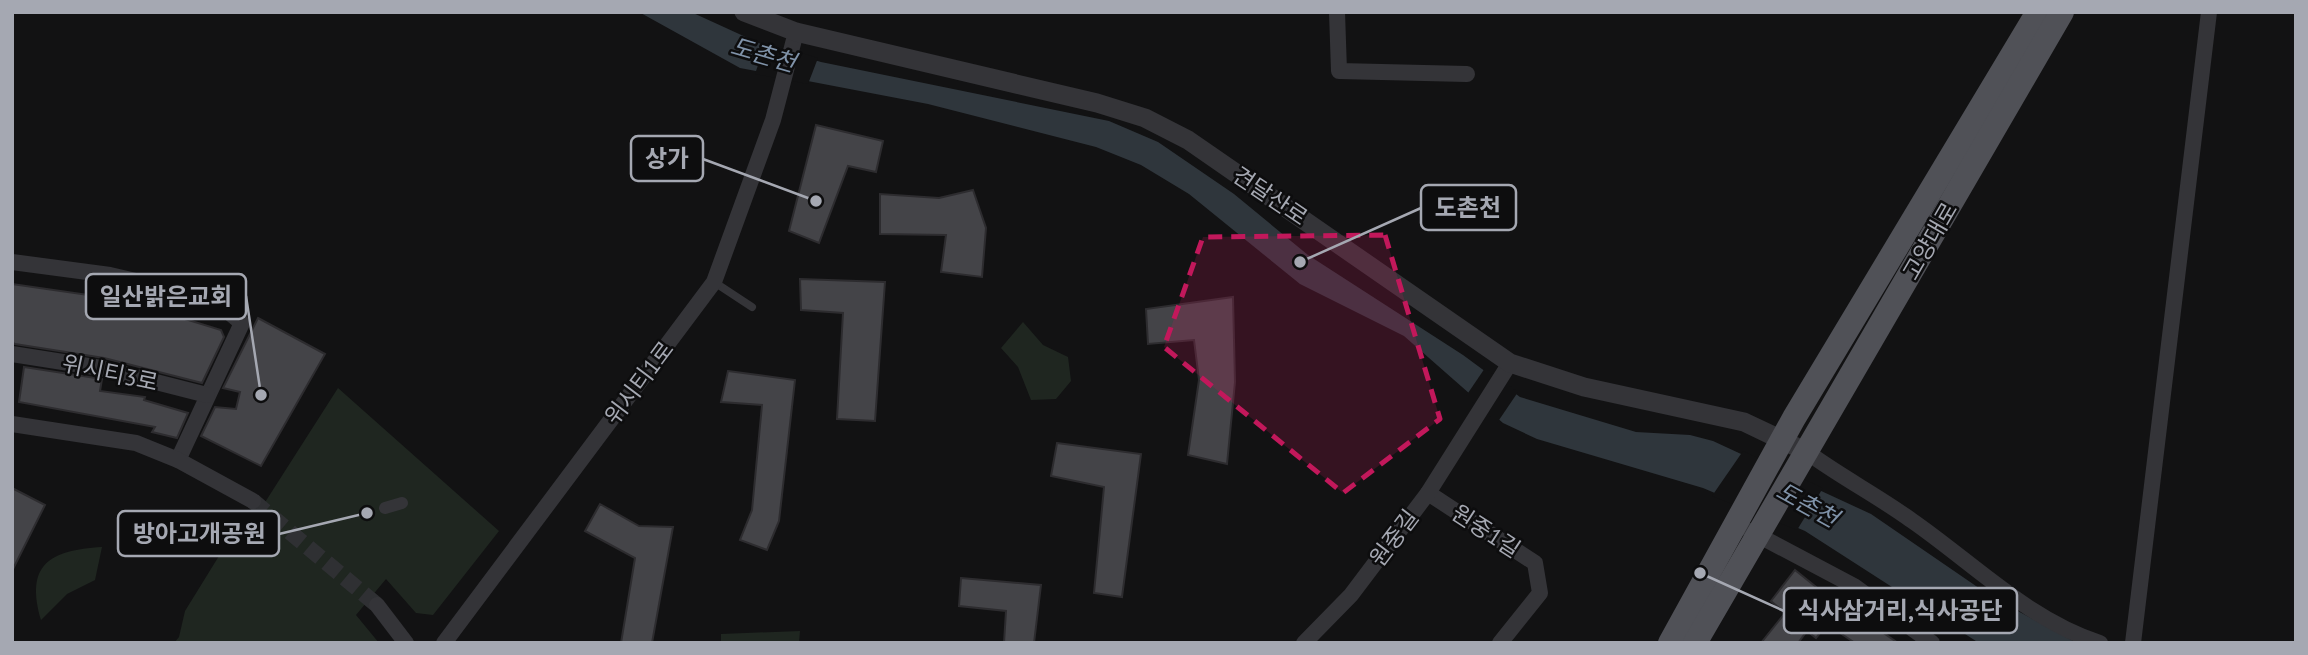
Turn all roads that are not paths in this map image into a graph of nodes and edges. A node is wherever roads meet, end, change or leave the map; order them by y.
1 (1337, 12) edge
2 (2209, 12) edge
3 (748, 13) edge
4 (2057, 13) edge
5 (794, 39) junction
6 (1467, 74) dead end
7 (12, 262) edge
8 (714, 282) junction
9 (752, 307) dead end
10 (12, 354) edge
11 (1507, 369) junction
12 (207, 395) junction
13 (12, 424) edge
14 (1777, 449) junction
15 (178, 460) junction
16 (1802, 461) junction
17 (1428, 493) junction
18 (253, 501) tunnel mouth
19 (402, 503) dead end
20 (385, 508) dead end
21 (1738, 519) junction
22 (1762, 529) junction
23 (377, 605) tunnel mouth
24 (406, 643) edge
25 (444, 643) edge
26 (1304, 643) edge
27 (1500, 643) edge
28 (1670, 643) edge
29 (1695, 643) edge
30 (1932, 643) edge
31 (2100, 643) edge
32 (2133, 643) edge

1 - 6 street
2 - 32 street
3 - 5 street, 견달산로
4 - 14 main road, 고양대로
4 - 16 main road, 고양대로
5 - 8 street, 위시티1로
5 - 11 street, 견달산로
7 - 12 street
8 - 9 lane
8 - 25 street, 위시티1로
10 - 12 street, 위시티3로
11 - 14 street, 견달산로
11 - 17 street, 원중길
12 - 15 street
13 - 15 street
14 - 16 street, 견달산로
14 - 21 main road, 고양대로
15 - 18 street
16 - 22 main road, 고양대로
16 - 31 street
17 - 26 street, 원중길
17 - 27 street, 원중1길
19 - 20 street
21 - 22 street
21 - 28 main road
22 - 29 main road
22 - 30 street
23 - 24 street

